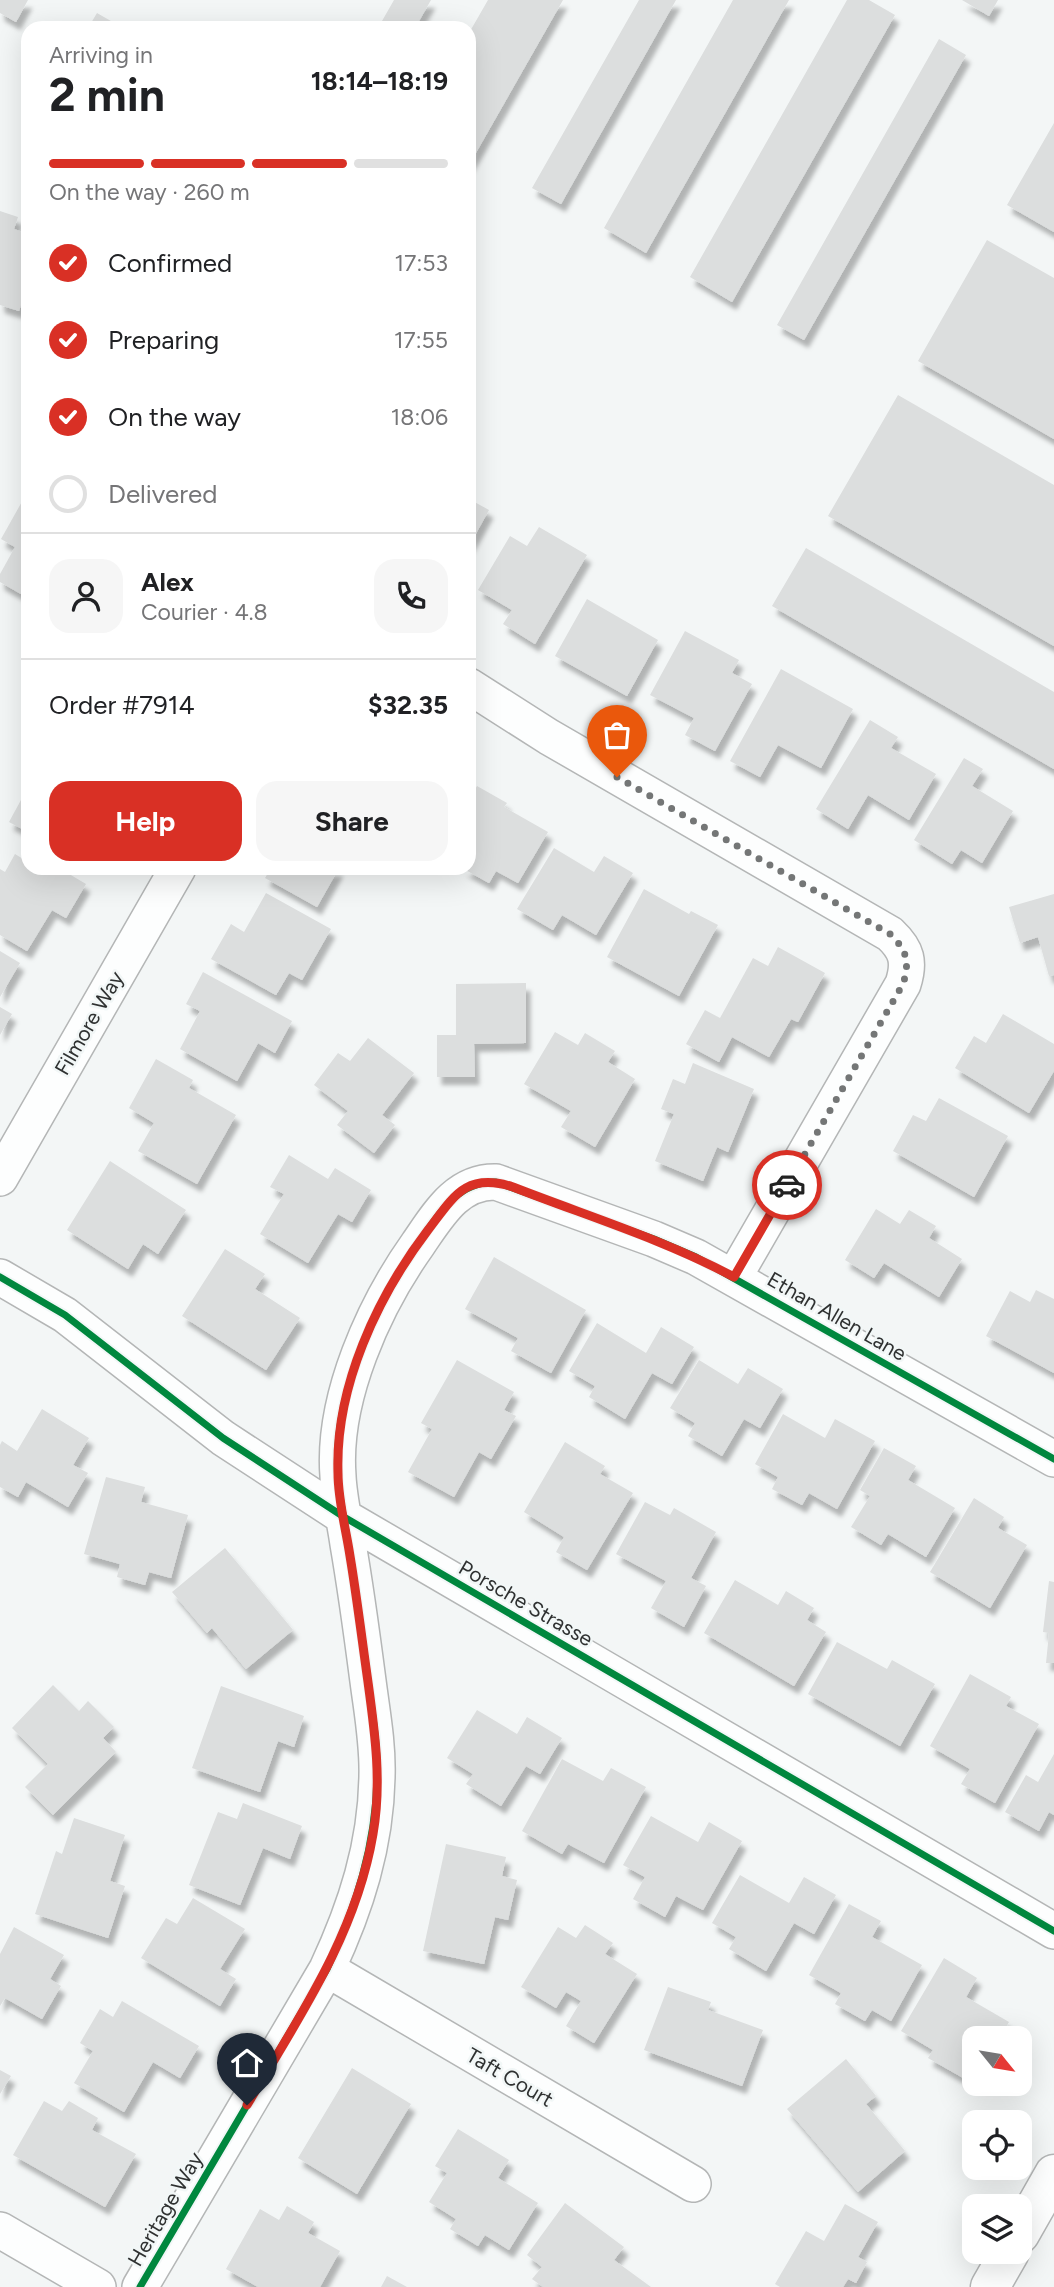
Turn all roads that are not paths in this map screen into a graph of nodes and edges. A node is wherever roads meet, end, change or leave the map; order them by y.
1 (476, 690) edge
2 (174, 875) edge
3 (0, 1178) edge
4 (0, 1277) edge
5 (734, 1277) junction
6 (1054, 1459) edge
7 (344, 1517) junction
8 (1054, 1931) edge
9 (327, 1969) junction
10 (1054, 2174) edge
11 (693, 2184) dead end
12 (1032, 2213) edge
13 (0, 2230) edge
14 (1003, 2264) edge
15 (98, 2287) edge
16 (140, 2287) edge
17 (990, 2287) edge

1 - 5 street
2 - 3 street, Filmore Way
4 - 7 street, Porsche Strasse
5 - 6 street, Ethan Allen Lane
5 - 7 street, Ethan Allen Lane
7 - 8 street, Porsche Strasse
7 - 9 street, Heritage Way
9 - 11 street, Taft Court
9 - 16 street, Heritage Way
10 - 12 main road
13 - 15 street
14 - 17 main road

